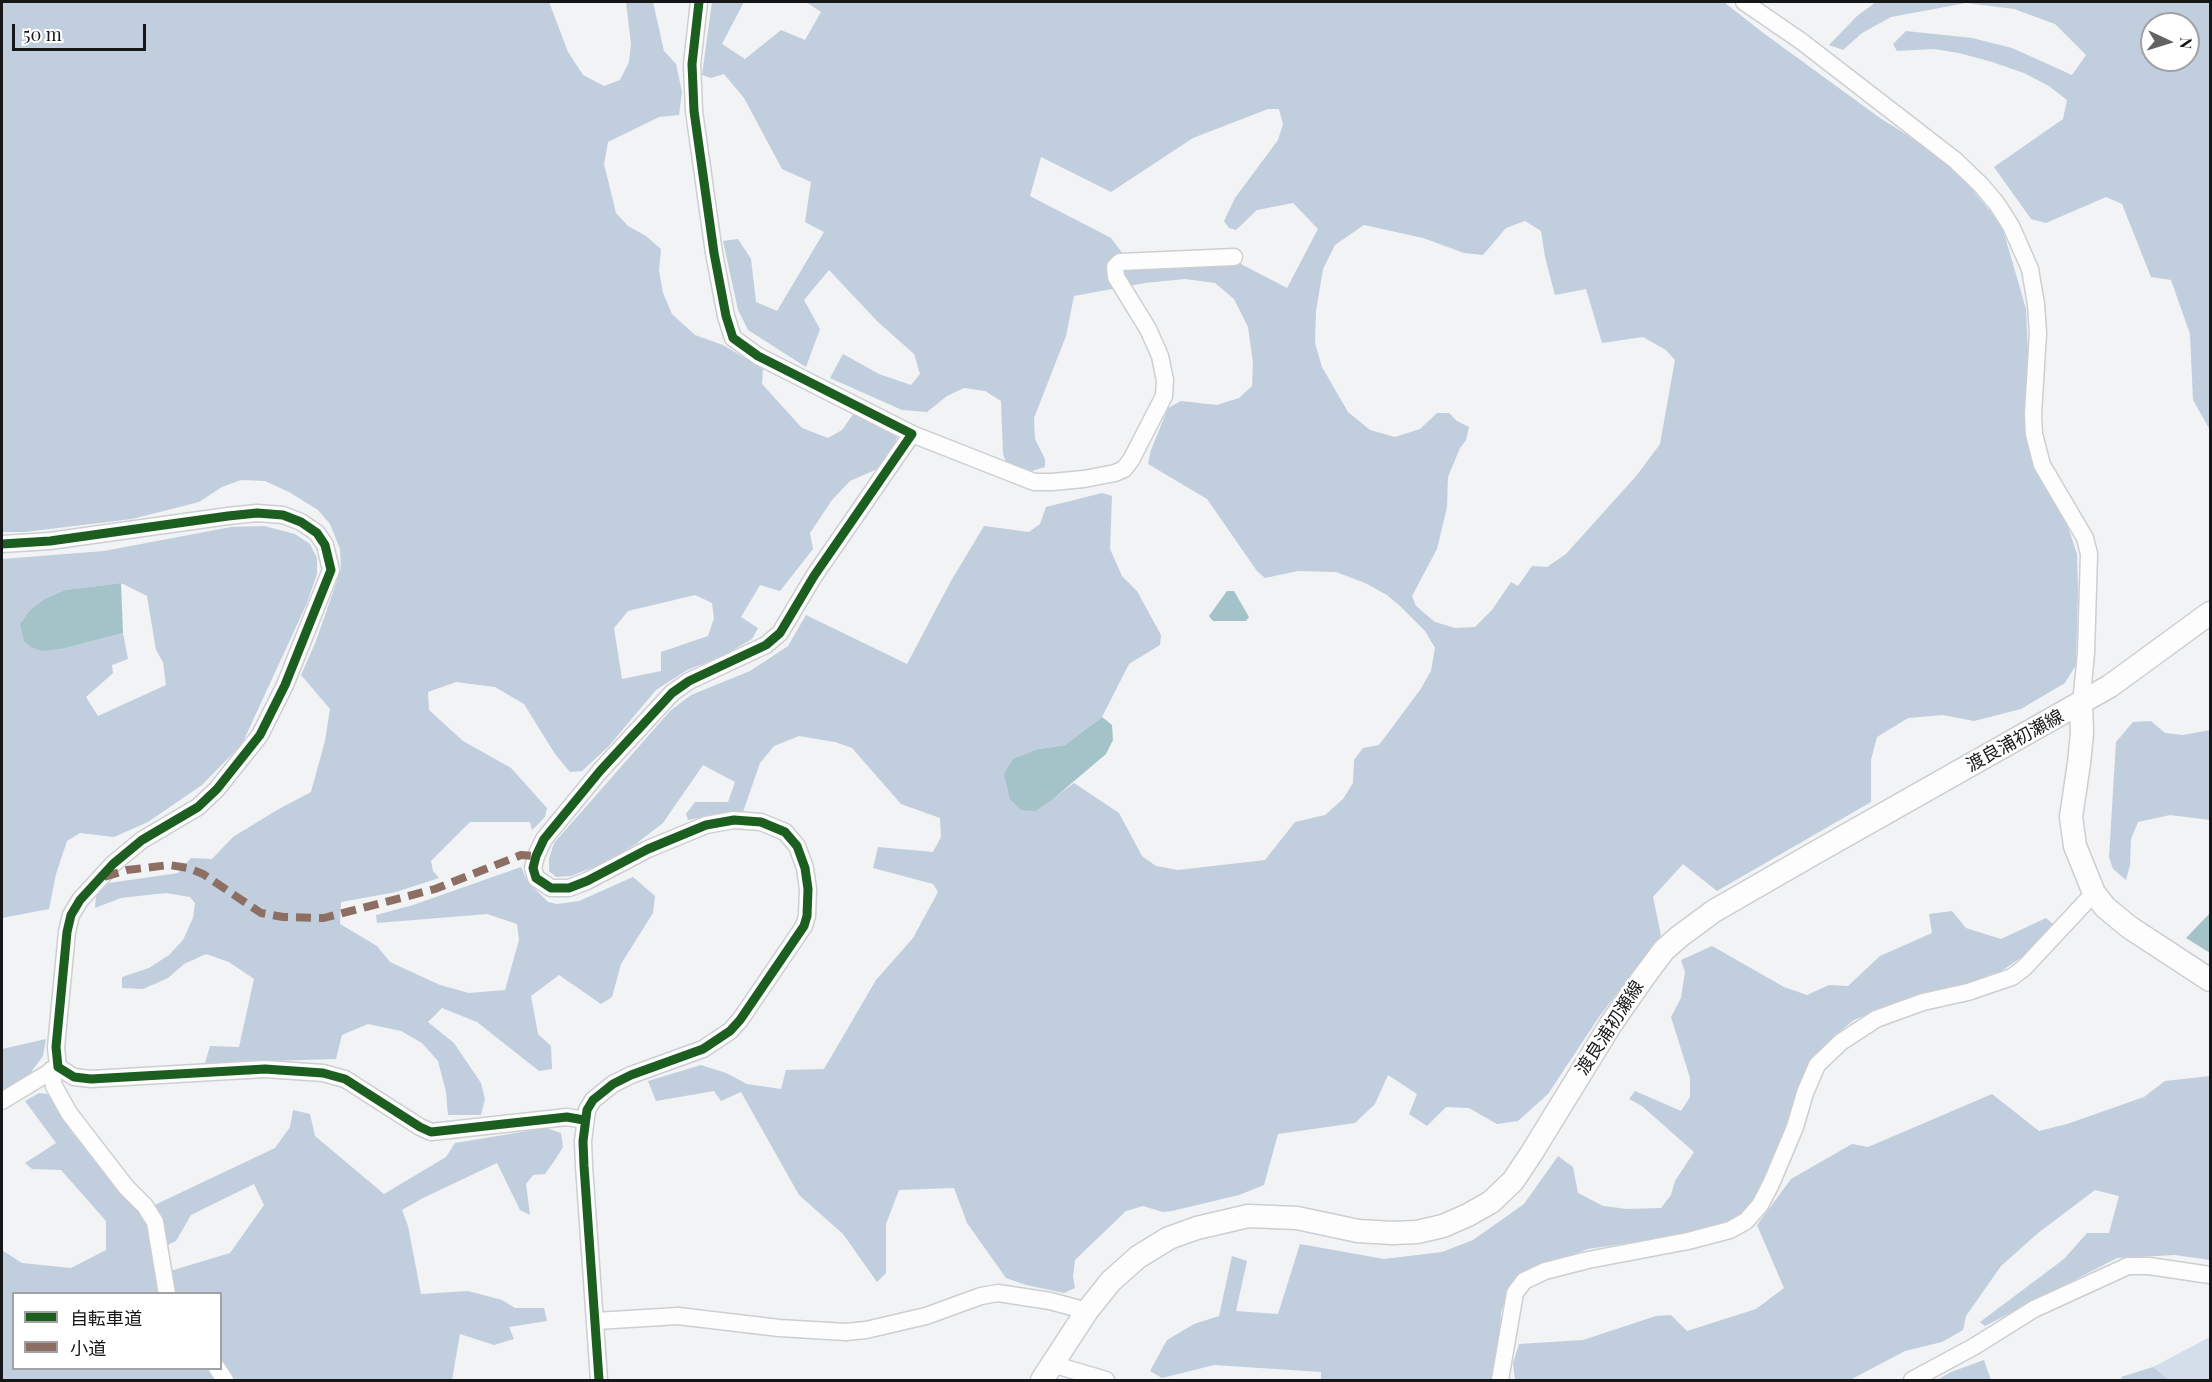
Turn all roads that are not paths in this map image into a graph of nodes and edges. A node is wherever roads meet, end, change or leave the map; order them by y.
1 (699, 2) edge
2 (1744, 2) edge
3 (1234, 257) dead end
4 (912, 434) junction
5 (2, 544) edge
6 (2211, 613) edge
7 (2081, 704) junction
8 (2094, 893) junction
9 (2211, 980) edge
10 (55, 1068) junction
11 (2, 1101) edge
12 (584, 1120) junction
13 (2211, 1275) edge
14 (167, 1292) edge
15 (1087, 1311) junction
16 (596, 1321) junction
17 (1047, 1372) edge
18 (599, 1380) edge
19 (1107, 1380) edge
20 (1500, 1380) edge
21 (1912, 1380) edge

1 - 4 street
2 - 7 street
3 - 4 street
4 - 12 street
5 - 10 street
6 - 7 main road, 渡良浦初瀬線
7 - 8 main road
7 - 15 main road, 渡良浦初瀬線
8 - 9 main road
8 - 20 street
10 - 11 street
10 - 12 street
10 - 14 street
12 - 16 street
13 - 21 street
15 - 16 street
15 - 17 main road, 渡良浦初瀬線
16 - 18 street
17 - 19 street

